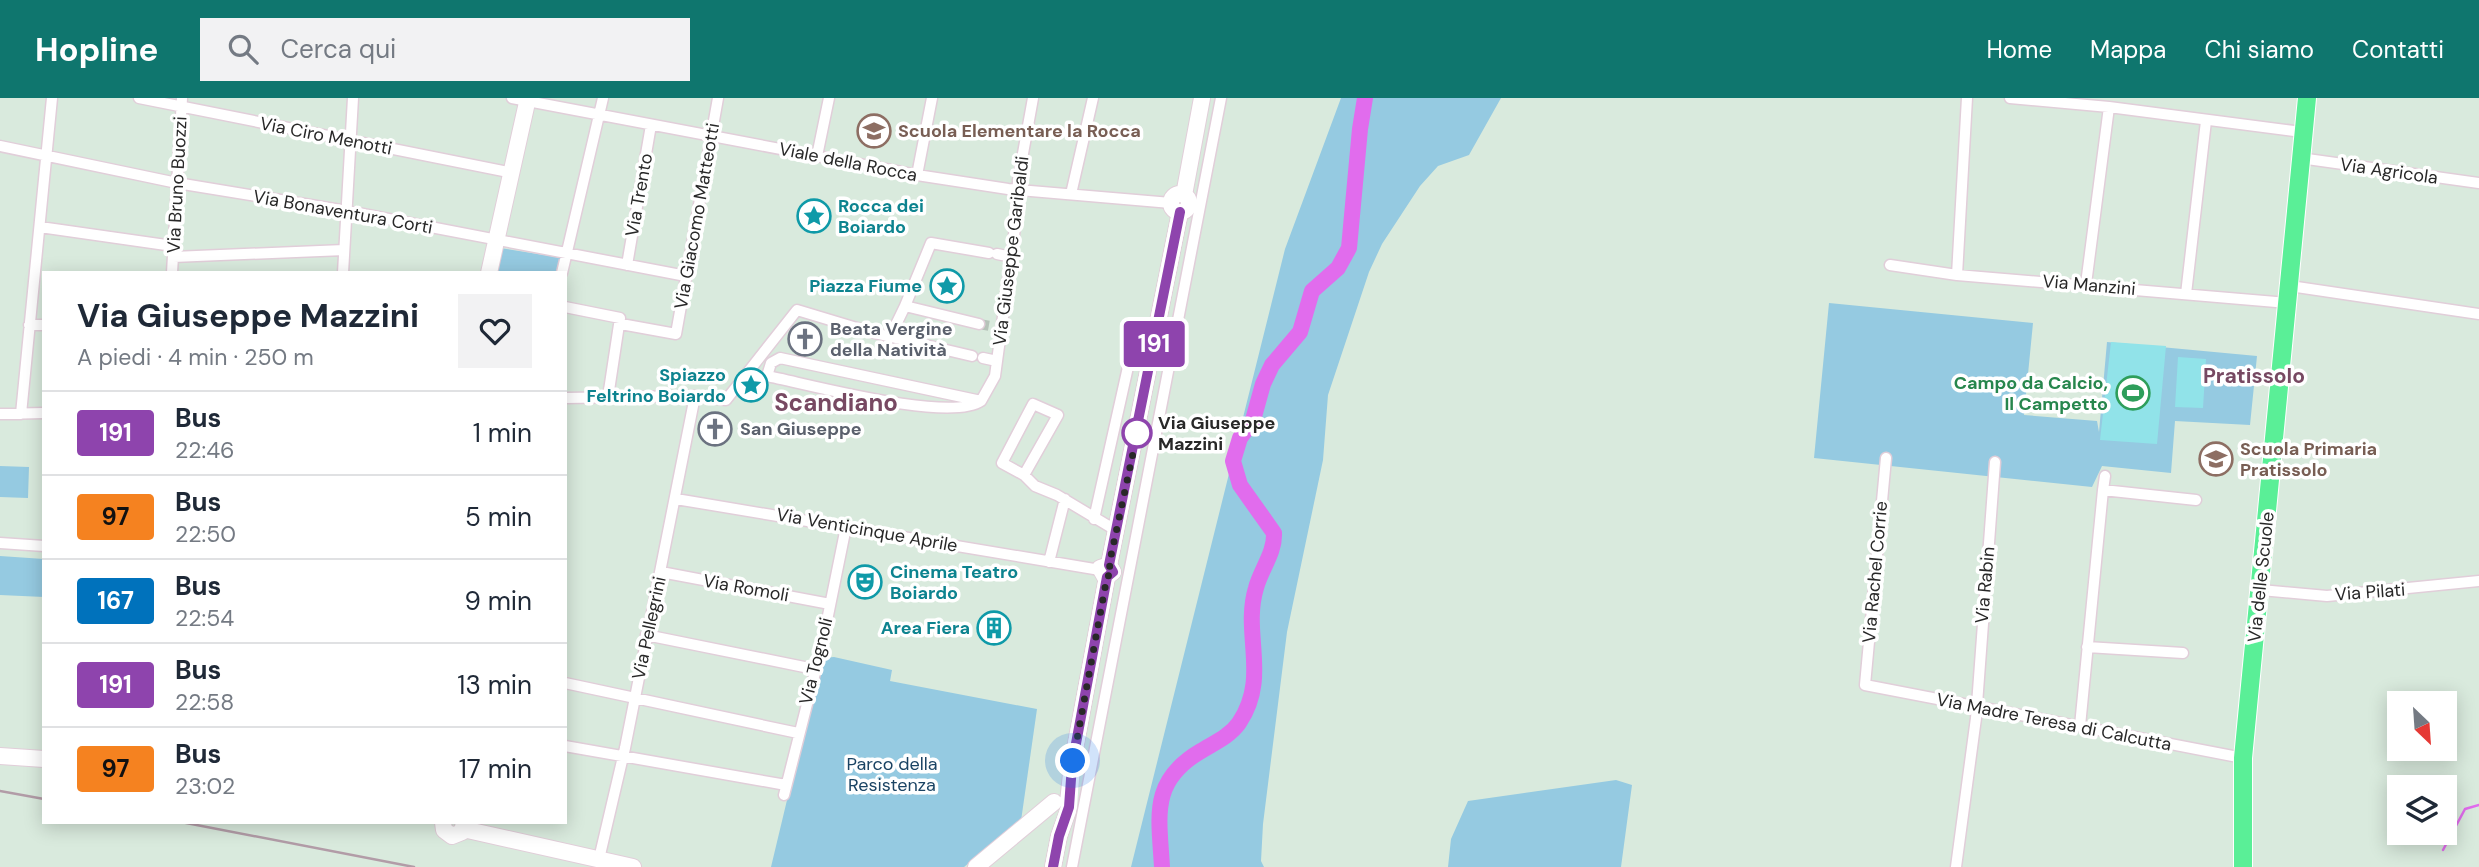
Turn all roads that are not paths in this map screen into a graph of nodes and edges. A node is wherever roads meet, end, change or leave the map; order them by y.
1 (52, 98) edge
2 (139, 98) edge
3 (353, 98) edge
4 (603, 98) edge
5 (718, 98) edge
6 (829, 98) edge
7 (932, 98) edge
8 (1033, 98) edge
9 (1093, 98) edge
10 (1202, 98) edge
11 (1221, 98) edge
12 (1966, 98) edge
13 (2010, 98) edge
14 (2307, 98) edge
15 (523, 99) edge
16 (182, 102) edge
17 (2109, 107) junction
18 (599, 114) junction
19 (2206, 121) junction
20 (651, 125) junction
21 (2302, 132) junction
22 (710, 136) junction
23 (350, 141) junction
24 (0, 146) edge
25 (47, 155) junction
26 (817, 156) junction
27 (2300, 159) junction
28 (513, 173) junction
29 (917, 175) junction
30 (177, 183) junction
31 (2479, 183) edge
32 (1017, 190) junction
33 (1071, 194) junction
34 (1178, 203) junction
35 (346, 211) junction
36 (40, 227) junction
37 (497, 241) junction
38 (344, 250) junction
39 (173, 251) junction
40 (566, 254) junction
41 (1012, 257) junction
42 (627, 265) junction
43 (1890, 265) dead end
44 (172, 271) edge
45 (343, 271) edge
46 (490, 271) edge
47 (562, 271) edge
48 (1957, 275) junction
49 (686, 276) junction
50 (2086, 284) junction
51 (2186, 294) junction
52 (2289, 295) junction
53 (905, 306) junction
54 (567, 308) edge
55 (2479, 314) edge
56 (621, 321) junction
57 (29, 325) junction
58 (42, 325) edge
59 (1002, 328) junction
60 (890, 337) junction
61 (1130, 358) dead end
62 (997, 361) junction
63 (881, 379) junction
64 (608, 397) junction
65 (695, 397) junction
66 (567, 398) edge
67 (877, 399) junction
68 (981, 401) junction
69 (42, 413) edge
70 (0, 414) edge
71 (21, 414) junction
72 (1886, 458) dead end
73 (1995, 463) dead end
74 (1024, 475) junction
75 (2105, 476) dead end
76 (2102, 490) junction
77 (676, 499) junction
78 (1065, 499) junction
79 (2196, 500) dead end
80 (1094, 519) junction
81 (846, 527) junction
82 (1117, 531) junction
83 (0, 543) edge
84 (42, 546) edge
85 (1049, 562) junction
86 (1105, 571) junction
87 (661, 572) junction
88 (2479, 582) edge
89 (2261, 590) junction
90 (830, 604) junction
91 (646, 635) junction
92 (2087, 648) junction
93 (2183, 653) dead end
94 (814, 669) junction
95 (567, 683) edge
96 (1865, 685) joint
97 (635, 699) junction
98 (1976, 707) junction
99 (2080, 726) junction
100 (798, 733) junction
101 (567, 746) edge
102 (0, 756) edge
103 (623, 757) junction
104 (2243, 758) junction
105 (42, 759) edge
106 (1060, 807) junction
107 (442, 824) edge
108 (463, 826) edge
109 (599, 859) junction
110 (633, 867) edge
111 (976, 867) edge
112 (1053, 867) edge
113 (1072, 867) edge
114 (1956, 867) edge
115 (2243, 867) edge

1 - 25 street
2 - 16 street, Via Ciro Menotti
3 - 23 street
4 - 18 street
5 - 22 street, Via Giacomo Matteotti
6 - 26 street
7 - 29 street
8 - 32 street, Via Giuseppe Garibaldi
9 - 33 street
10 - 34 street
11 - 113 street
12 - 48 street
13 - 17 street
14 - 21 main road, Via delle Scuole
15 - 18 street, Viale della Rocca
15 - 28 street
16 - 23 street, Via Ciro Menotti
16 - 30 street, Via Bruno Buozzi
17 - 19 street
17 - 50 street
18 - 20 street, Viale della Rocca
18 - 40 street
19 - 21 street
19 - 51 street
20 - 22 street, Viale della Rocca
20 - 42 street, Via Trento
21 - 27 main road, Via delle Scuole
22 - 26 street, Viale della Rocca
22 - 49 street, Via Giacomo Matteotti
23 - 28 street, Via Ciro Menotti
23 - 35 street
24 - 25 street, Via Bonaventura Corti
25 - 30 street, Via Bonaventura Corti
25 - 36 street
26 - 29 street, Viale della Rocca
27 - 31 street, Via Agricola
27 - 52 main road, Via delle Scuole
28 - 37 street
29 - 32 street, Viale della Rocca
30 - 35 street, Via Bonaventura Corti
30 - 39 street, Via Bruno Buozzi
32 - 33 street, Viale della Rocca
32 - 41 street, Via Giuseppe Garibaldi
33 - 34 street, Viale della Rocca
34 - 82 street
35 - 37 street, Via Bonaventura Corti
35 - 38 street
36 - 39 street
36 - 57 street
37 - 40 street, Via Bonaventura Corti
37 - 46 street
38 - 39 street
38 - 45 street
39 - 44 street, Via Bruno Buozzi
40 - 42 street, Via Bonaventura Corti
40 - 47 street
41 - 53 street
41 - 59 street, Via Giuseppe Garibaldi
42 - 49 street, Via Bonaventura Corti
43 - 48 street, Via Manzini
48 - 50 street, Via Manzini
49 - 56 street, Via Giacomo Matteotti
50 - 51 street, Via Manzini
51 - 52 street, Via Manzini
52 - 55 street
52 - 89 main road, Via delle Scuole
53 - 59 street
53 - 60 street
54 - 56 street
56 - 64 street
57 - 58 street
57 - 71 street
59 - 62 street, Via Giuseppe Garibaldi
60 - 62 street
60 - 65 street
61 - 80 street
62 - 68 street, Via Giuseppe Garibaldi
63 - 67 street
63 - 67 street
63 - 68 street
64 - 65 street
64 - 66 street
65 - 77 street, Via Pellegrini
67 - 68 street
69 - 71 street
70 - 71 street
72 - 96 street, Via Rachel Corrie
73 - 98 street, Via Rabin
74 - 74 street
74 - 78 street
75 - 76 street
76 - 79 street
76 - 92 street
77 - 81 street, Via Venticinque Aprile
77 - 87 street, Via Pellegrini
78 - 80 street
78 - 85 street
80 - 82 street
81 - 85 street, Via Venticinque Aprile
81 - 90 street, Via Tognoli
82 - 86 street
83 - 84 street
85 - 86 street, Via Venticinque Aprile
86 - 106 street
87 - 90 street, Via Romoli
87 - 91 street, Via Pellegrini
88 - 89 street, Via Pilati
89 - 104 main road, Via delle Scuole
90 - 94 street, Via Tognoli
91 - 94 street
91 - 97 street, Via Pellegrini
92 - 93 street
92 - 99 street
94 - 100 street, Via Tognoli
95 - 97 street
96 - 98 street, Via Madre Teresa di Calcutta
97 - 100 street
97 - 103 street, Via Pellegrini
98 - 99 street, Via Madre Teresa di Calcutta
98 - 114 street, Via Rabin
99 - 104 street, Via Madre Teresa di Calcutta
100 - 103 street, Via Tognoli
101 - 103 street
102 - 105 street
103 - 109 street, Via Pellegrini
104 - 115 main road, Via delle Scuole
106 - 111 street
106 - 112 street
107 - 108 street
108 - 109 street
109 - 110 street

